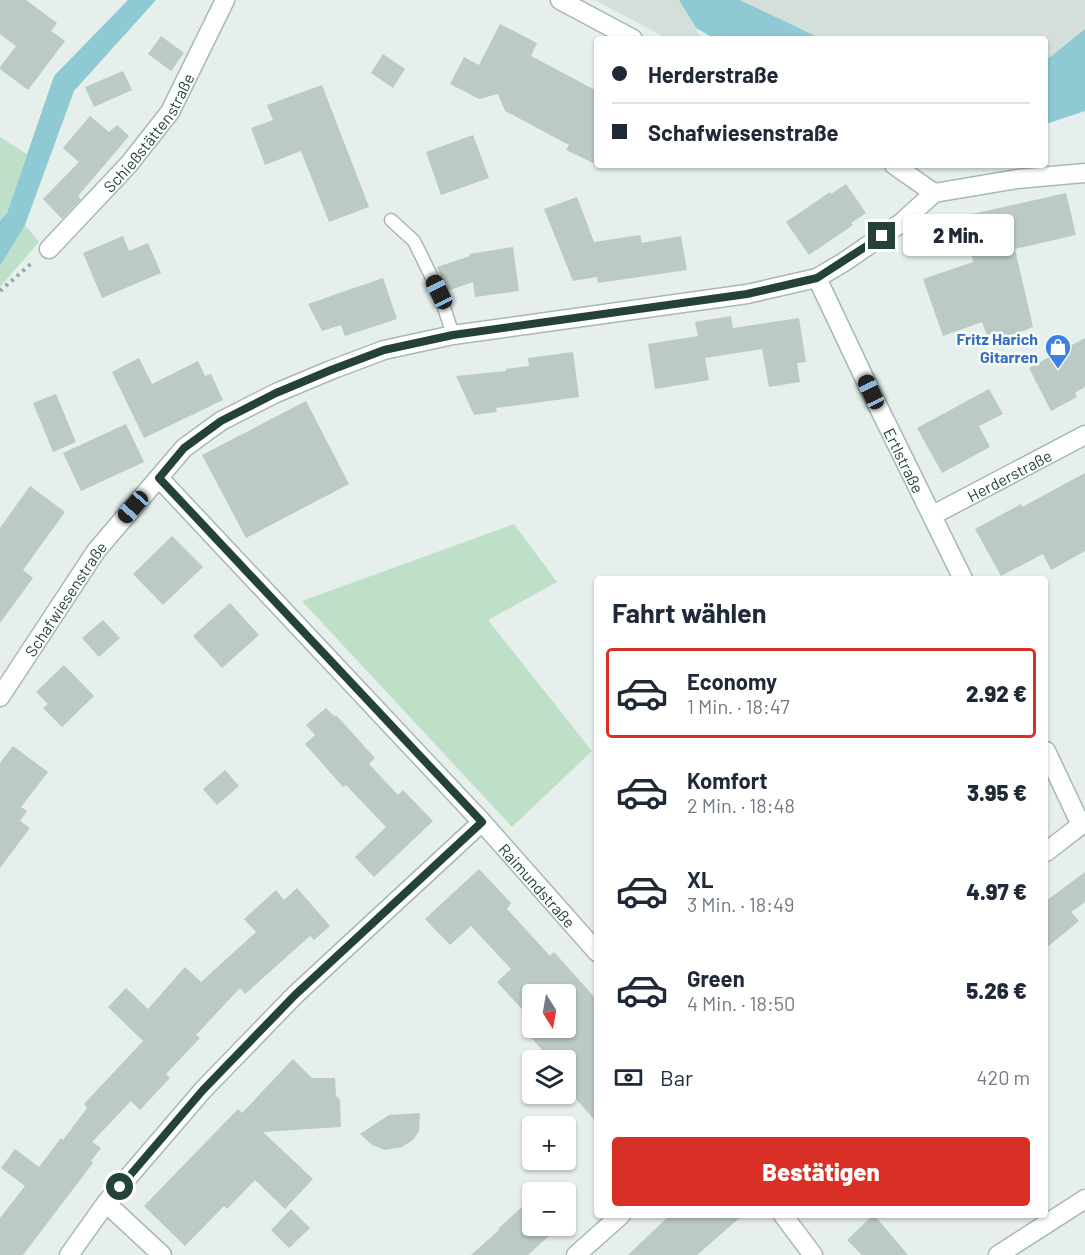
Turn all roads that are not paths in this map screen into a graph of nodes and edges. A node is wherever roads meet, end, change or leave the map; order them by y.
1 (225, 0) edge
2 (560, 0) edge
3 (627, 36) edge
4 (898, 168) edge
5 (1085, 173) edge
6 (934, 193) junction
7 (391, 220) dead end
8 (49, 249) road end
9 (817, 278) junction
10 (453, 335) junction
11 (1085, 435) edge
12 (159, 478) junction
13 (933, 515) junction
14 (962, 576) edge
15 (2, 689) edge
16 (1048, 755) edge
17 (482, 822) junction
18 (1083, 824) edge
19 (1048, 850) edge
20 (594, 949) edge
21 (1085, 1199) edge
22 (106, 1203) junction
23 (618, 1218) edge
24 (785, 1218) edge
25 (69, 1255) edge
26 (162, 1255) edge
27 (576, 1255) edge
28 (813, 1255) edge
29 (998, 1255) edge

1 - 8 street, Schießstättenstraße
2 - 3 street
4 - 6 street
5 - 6 street
6 - 9 street, Schafwiesenstraße
7 - 10 lane
9 - 10 street, Schafwiesenstraße
9 - 13 street, Ertlstraße
10 - 12 street, Schafwiesenstraße
11 - 13 street, Herderstraße
12 - 15 street, Schafwiesenstraße
12 - 17 street, Raimundstraße
13 - 14 street, Ertlstraße
16 - 18 street
17 - 20 street, Raimundstraße
17 - 22 street
18 - 19 street
21 - 29 street
22 - 25 street
22 - 26 street
23 - 27 street
24 - 28 street

